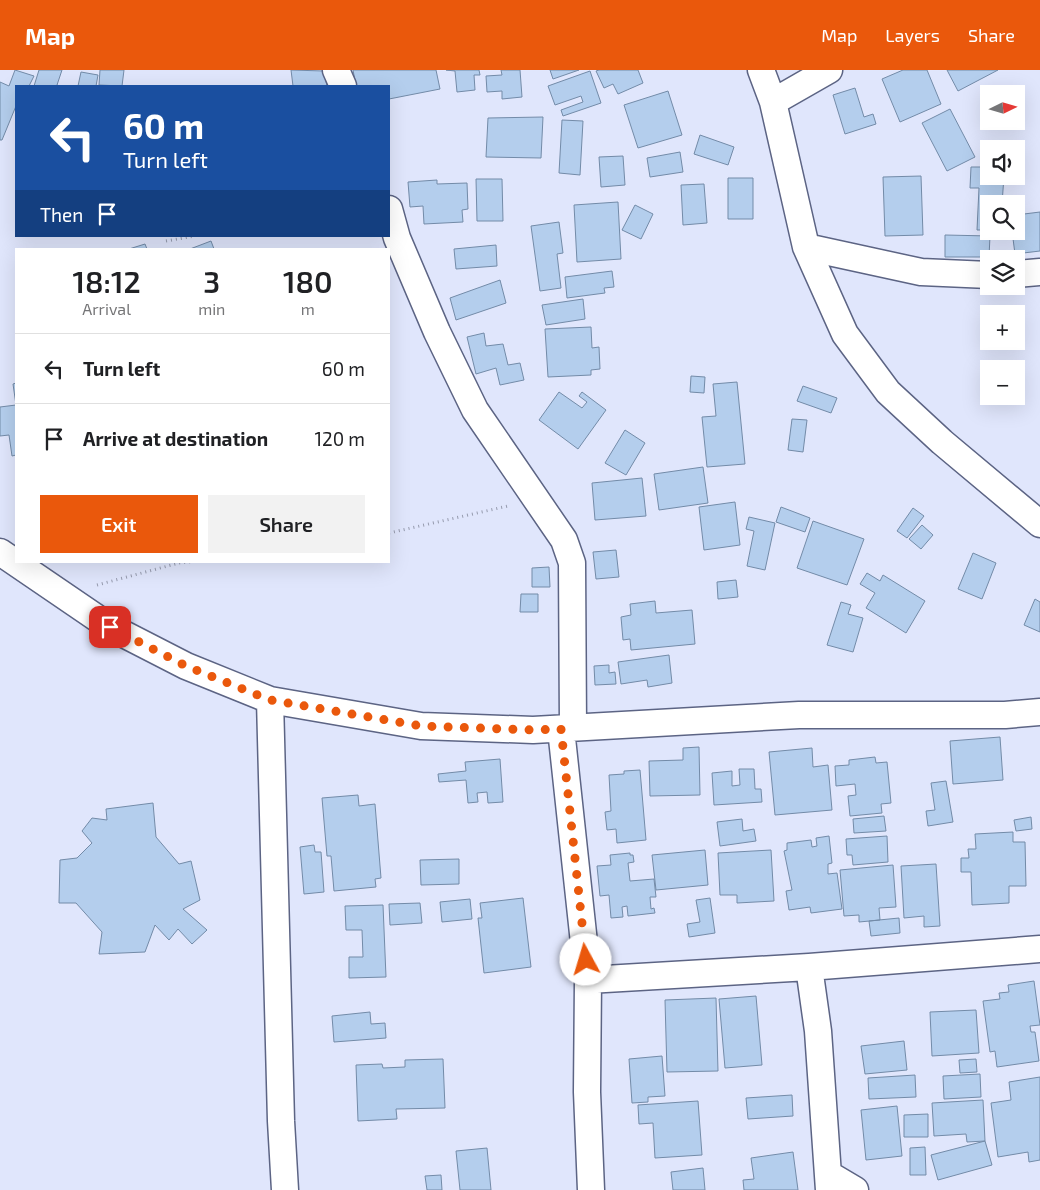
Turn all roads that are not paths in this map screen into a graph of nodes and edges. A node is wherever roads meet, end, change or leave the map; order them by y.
1 (336, 70) edge
2 (761, 70) edge
3 (829, 70) edge
4 (343, 85) edge
5 (772, 102) junction
6 (390, 213) edge
7 (806, 247) junction
8 (1040, 272) edge
9 (1025, 273) edge
10 (980, 275) edge
11 (1040, 524) edge
12 (0, 552) edge
13 (15, 562) edge
14 (16, 563) edge
15 (270, 700) junction
16 (1040, 712) edge
17 (567, 728) junction
18 (1040, 949) edge
19 (809, 967) junction
20 (588, 980) junction
21 (828, 1182) edge
22 (285, 1190) edge
23 (591, 1190) edge
24 (855, 1190) edge

1 - 4 street
2 - 5 street
3 - 5 street
5 - 7 street
6 - 17 street
7 - 10 street
7 - 11 street
8 - 9 street
12 - 13 street
14 - 15 street
15 - 17 street
15 - 22 street
16 - 17 street
17 - 20 street
18 - 19 street
19 - 20 street
19 - 21 street
20 - 23 street
21 - 24 street

